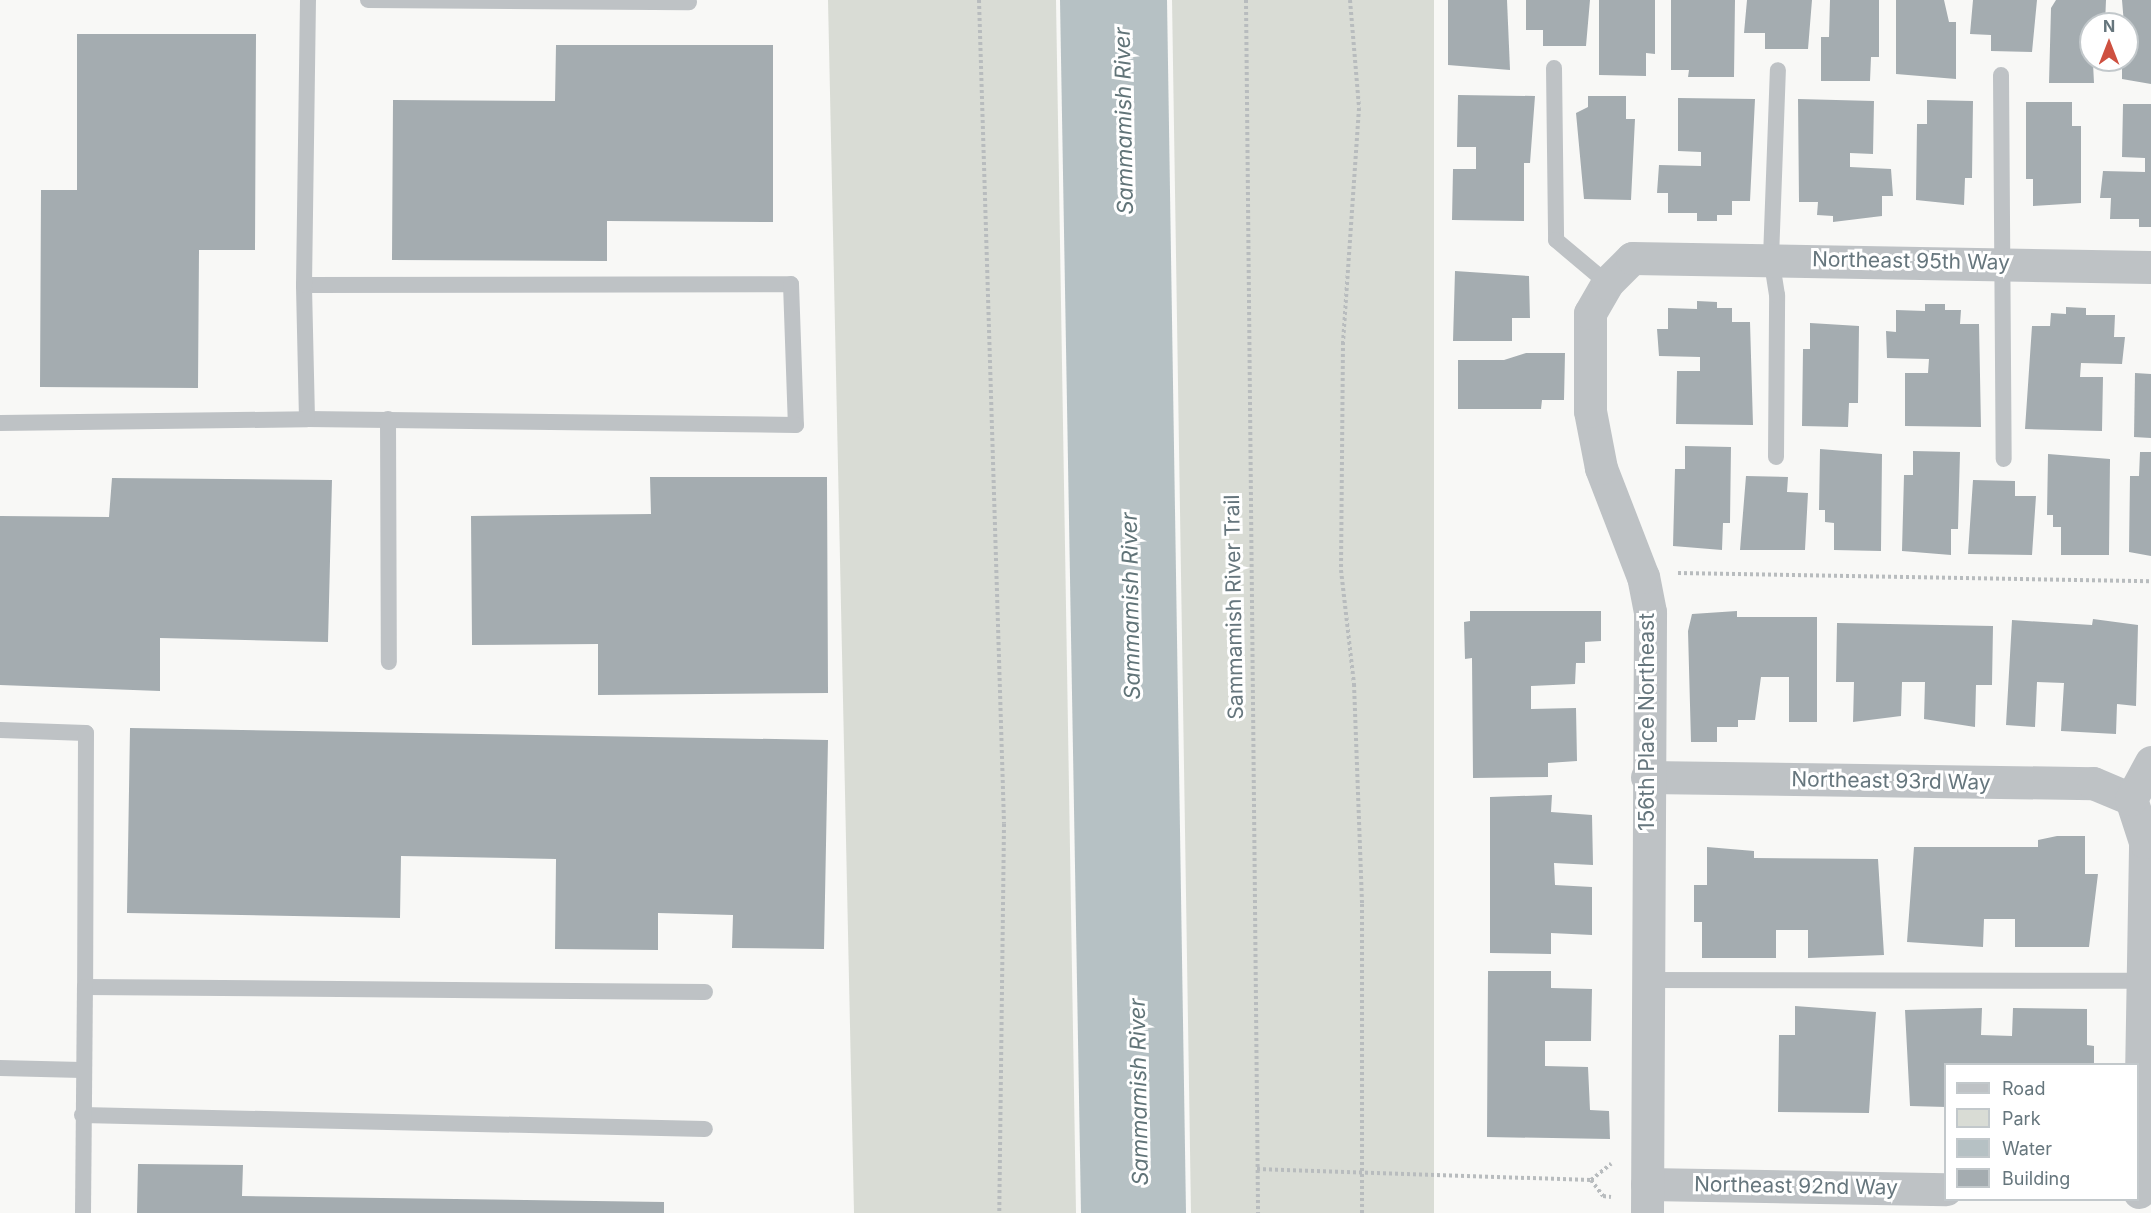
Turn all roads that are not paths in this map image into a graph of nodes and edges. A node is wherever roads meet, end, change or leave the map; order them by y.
1 (308, 0) edge
2 (368, 0) edge
3 (689, 2) dead end
4 (1554, 68) dead end
5 (1778, 70) dead end
6 (2001, 75) dead end
7 (1671, 256) joint
8 (1771, 258) junction
9 (1999, 263) junction
10 (2151, 267) edge
11 (1606, 283) junction
12 (304, 285) junction
13 (307, 419) junction
14 (388, 419) junction
15 (0, 423) edge
16 (1776, 457) dead end
17 (2004, 459) dead end
18 (389, 662) dead end
19 (0, 730) edge
20 (2151, 762) edge
21 (1647, 777) junction
22 (2131, 799) junction
23 (1645, 980) junction
24 (2143, 981) junction
25 (85, 987) junction
26 (705, 992) dead end
27 (0, 1068) edge
28 (81, 1070) junction
29 (82, 1115) junction
30 (705, 1129) dead end
31 (1944, 1189) edge
32 (2143, 1192) edge
33 (1638, 1198) edge
34 (83, 1213) edge

1 - 12 lane
2 - 3 lane
4 - 11 lane
5 - 8 lane
6 - 9 lane
7 - 8 street, Northeast 95th Way
7 - 11 street, 156th Place Northeast
8 - 9 street, Northeast 95th Way
8 - 16 lane
9 - 10 street, Northeast 95th Way
9 - 17 lane
11 - 21 street, 156th Place Northeast
12 - 13 lane
12 - 14 lane
13 - 14 lane
13 - 15 lane
14 - 18 lane
19 - 25 lane
20 - 22 street
21 - 22 street, Northeast 93rd Way
21 - 23 street, 156th Place Northeast
22 - 24 street
23 - 24 lane
23 - 33 street, 156th Place Northeast
24 - 32 street
25 - 26 lane
25 - 28 lane
27 - 28 lane
28 - 29 lane
29 - 30 lane
29 - 34 lane
31 - 33 street, Northeast 92nd Way

